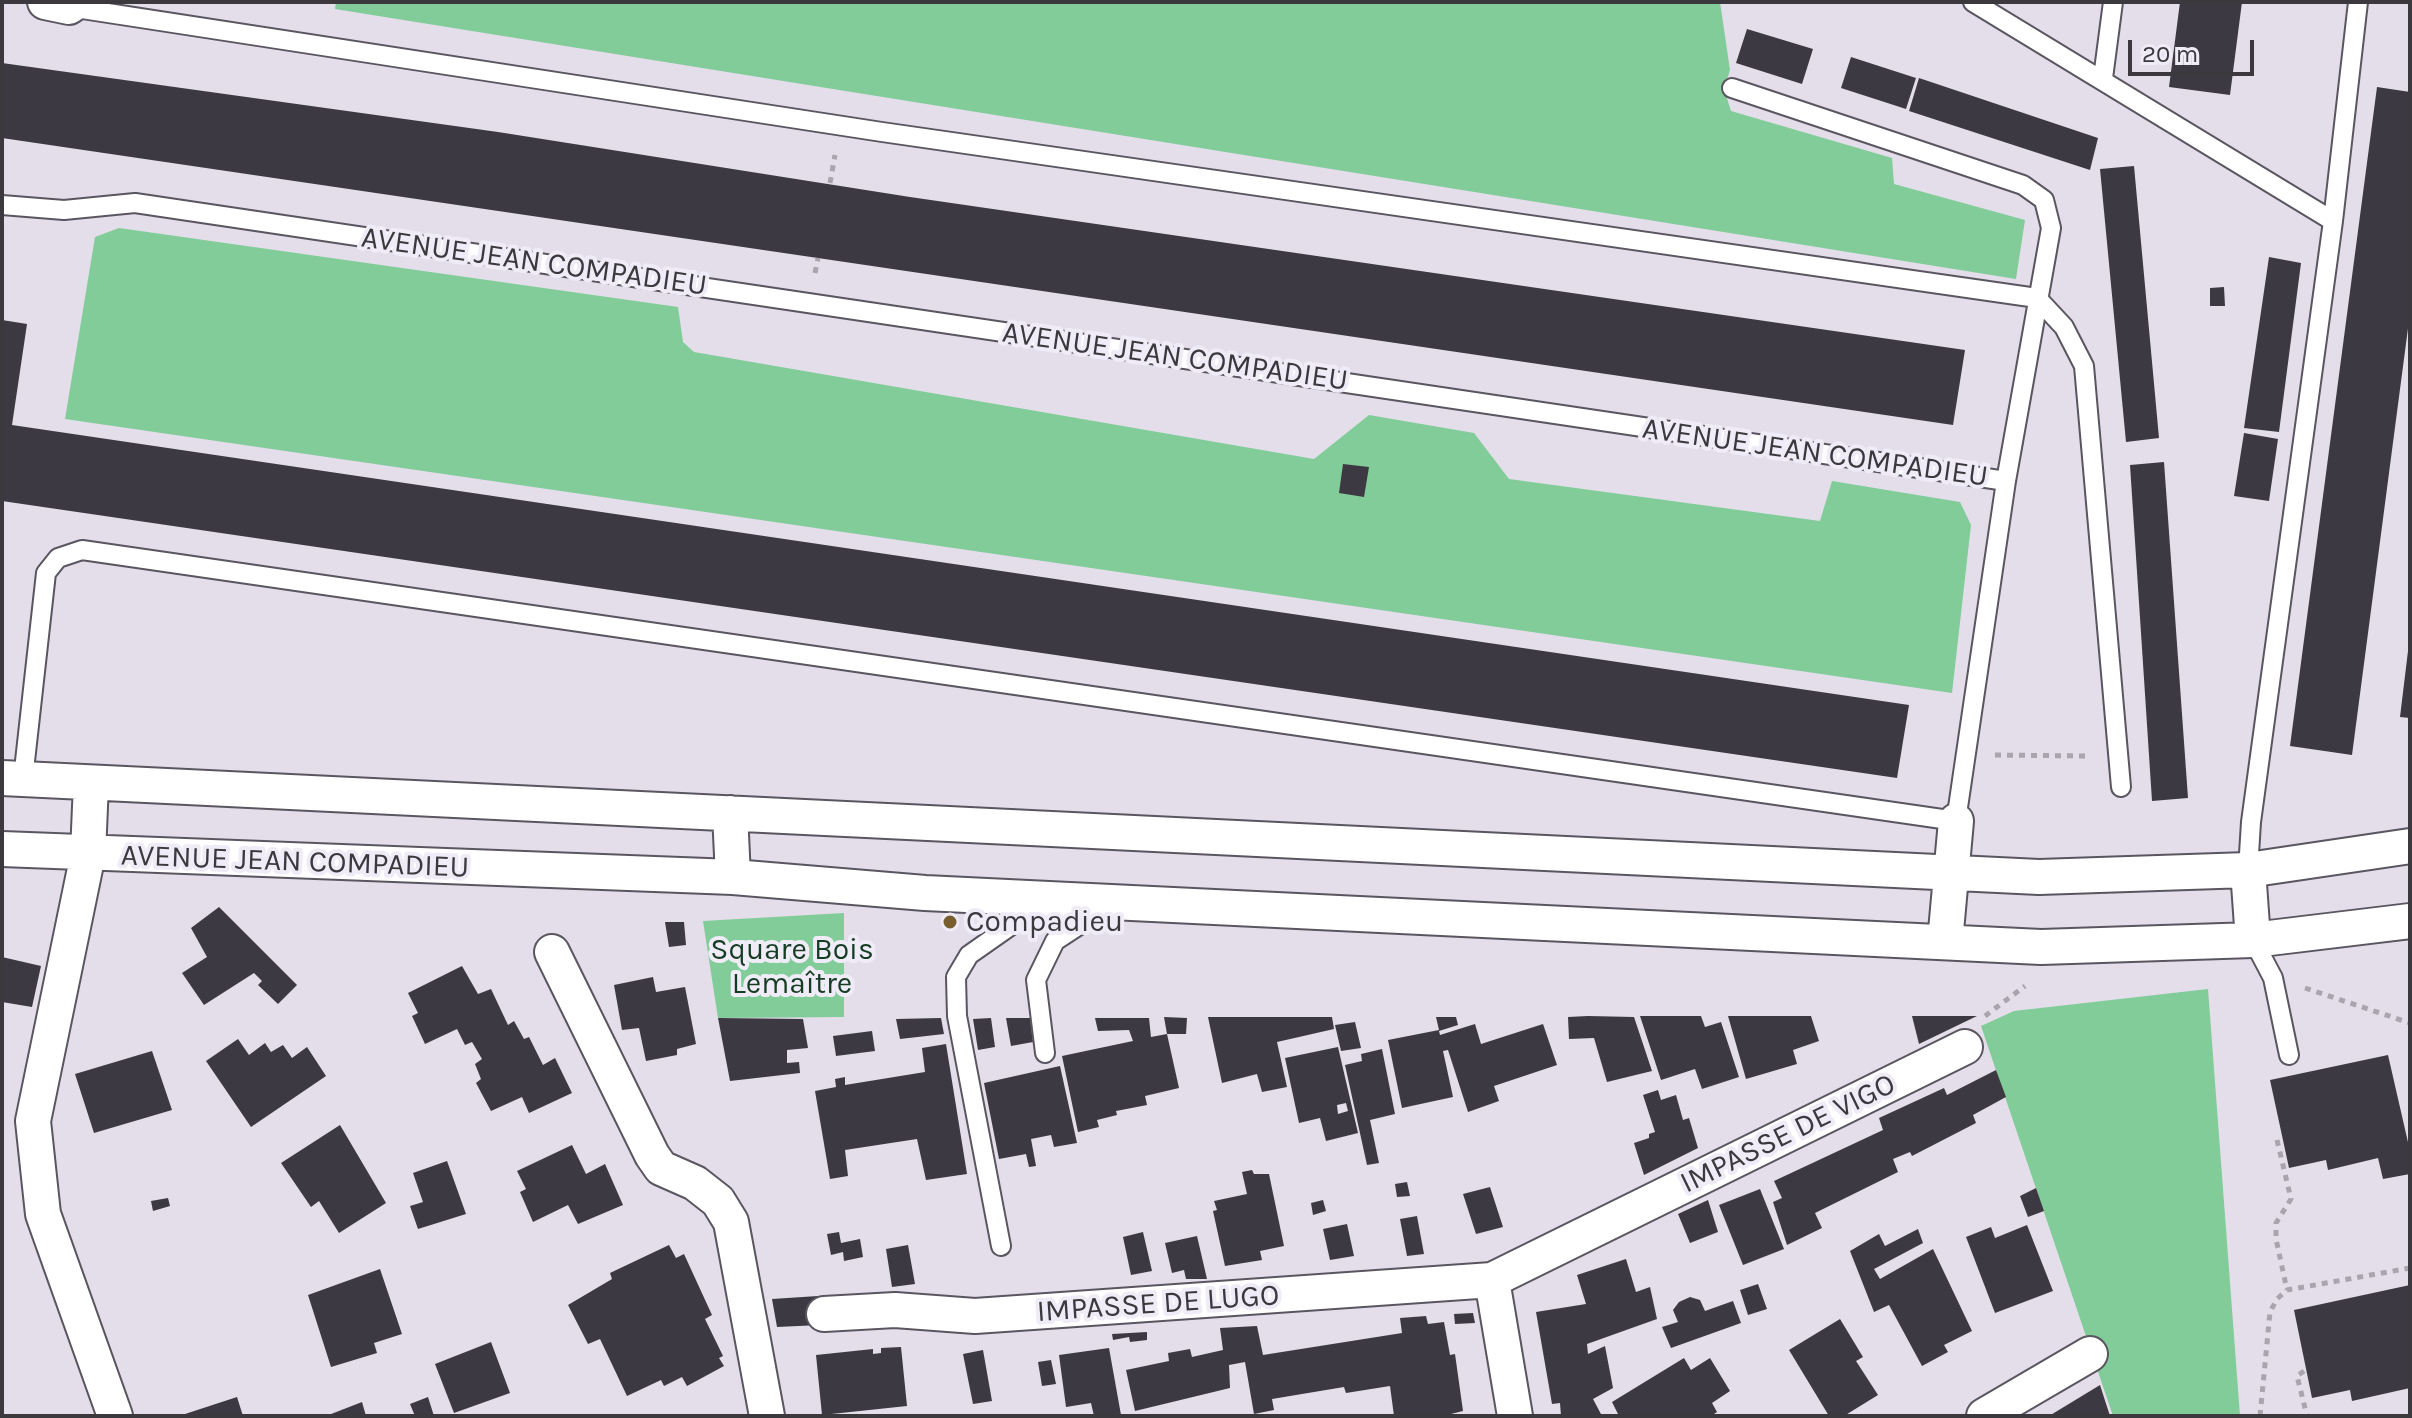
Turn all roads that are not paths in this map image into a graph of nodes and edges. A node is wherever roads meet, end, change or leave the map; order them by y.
1 (1973, 2) edge
2 (2113, 2) edge
3 (2358, 2) edge
4 (63, 4) edge
5 (2103, 78) junction
6 (1732, 88) dead end
7 (2, 205) edge
8 (2333, 221) junction
9 (2037, 298) junction
10 (2006, 481) junction
11 (13, 779) edge
12 (91, 783) junction
13 (2121, 787) dead end
14 (730, 813) junction
15 (1956, 821) junction
16 (2410, 846) edge
17 (2, 849) edge
18 (88, 854) junction
19 (2248, 870) junction
20 (1951, 872) junction
21 (733, 877) junction
22 (1048, 899) junction
23 (1116, 902) junction
24 (2410, 921) edge
25 (2253, 940) junction
26 (1945, 942) junction
27 (552, 952) dead end
28 (1965, 1047) road end
29 (1045, 1053) dead end
30 (2289, 1055) dead end
31 (1001, 1246) dead end
32 (1492, 1280) junction
33 (824, 1314) dead end
34 (2090, 1354) dead end
35 (115, 1416) edge
36 (767, 1416) edge
37 (1515, 1416) edge
38 (1984, 1416) edge

1 - 5 lane
2 - 5 lane
3 - 8 lane
4 - 9 lane
5 - 8 lane
6 - 9 lane
7 - 10 lane, AVENUE JEAN COMPADIEU
8 - 19 lane
9 - 10 lane
9 - 13 lane
10 - 15 lane, AVENUE JEAN COMPADIEU
11 - 12 street
11 - 15 lane
12 - 14 street
12 - 18 street
14 - 20 street
14 - 21 street
15 - 20 street, AVENUE JEAN COMPADIEU
16 - 19 street
17 - 18 street, AVENUE JEAN COMPADIEU
18 - 21 street, AVENUE JEAN COMPADIEU
18 - 35 street
19 - 20 street
19 - 25 street
20 - 26 street, AVENUE JEAN COMPADIEU
21 - 22 street, AVENUE JEAN COMPADIEU
22 - 23 street, AVENUE JEAN COMPADIEU
22 - 31 lane
23 - 26 street, AVENUE JEAN COMPADIEU
23 - 29 lane
24 - 25 street, AVENUE JEAN COMPADIEU
25 - 26 street, AVENUE JEAN COMPADIEU
25 - 30 lane
27 - 36 street
28 - 32 street, IMPASSE DE VIGO
32 - 33 street, IMPASSE DE LUGO
32 - 37 street
34 - 38 street

